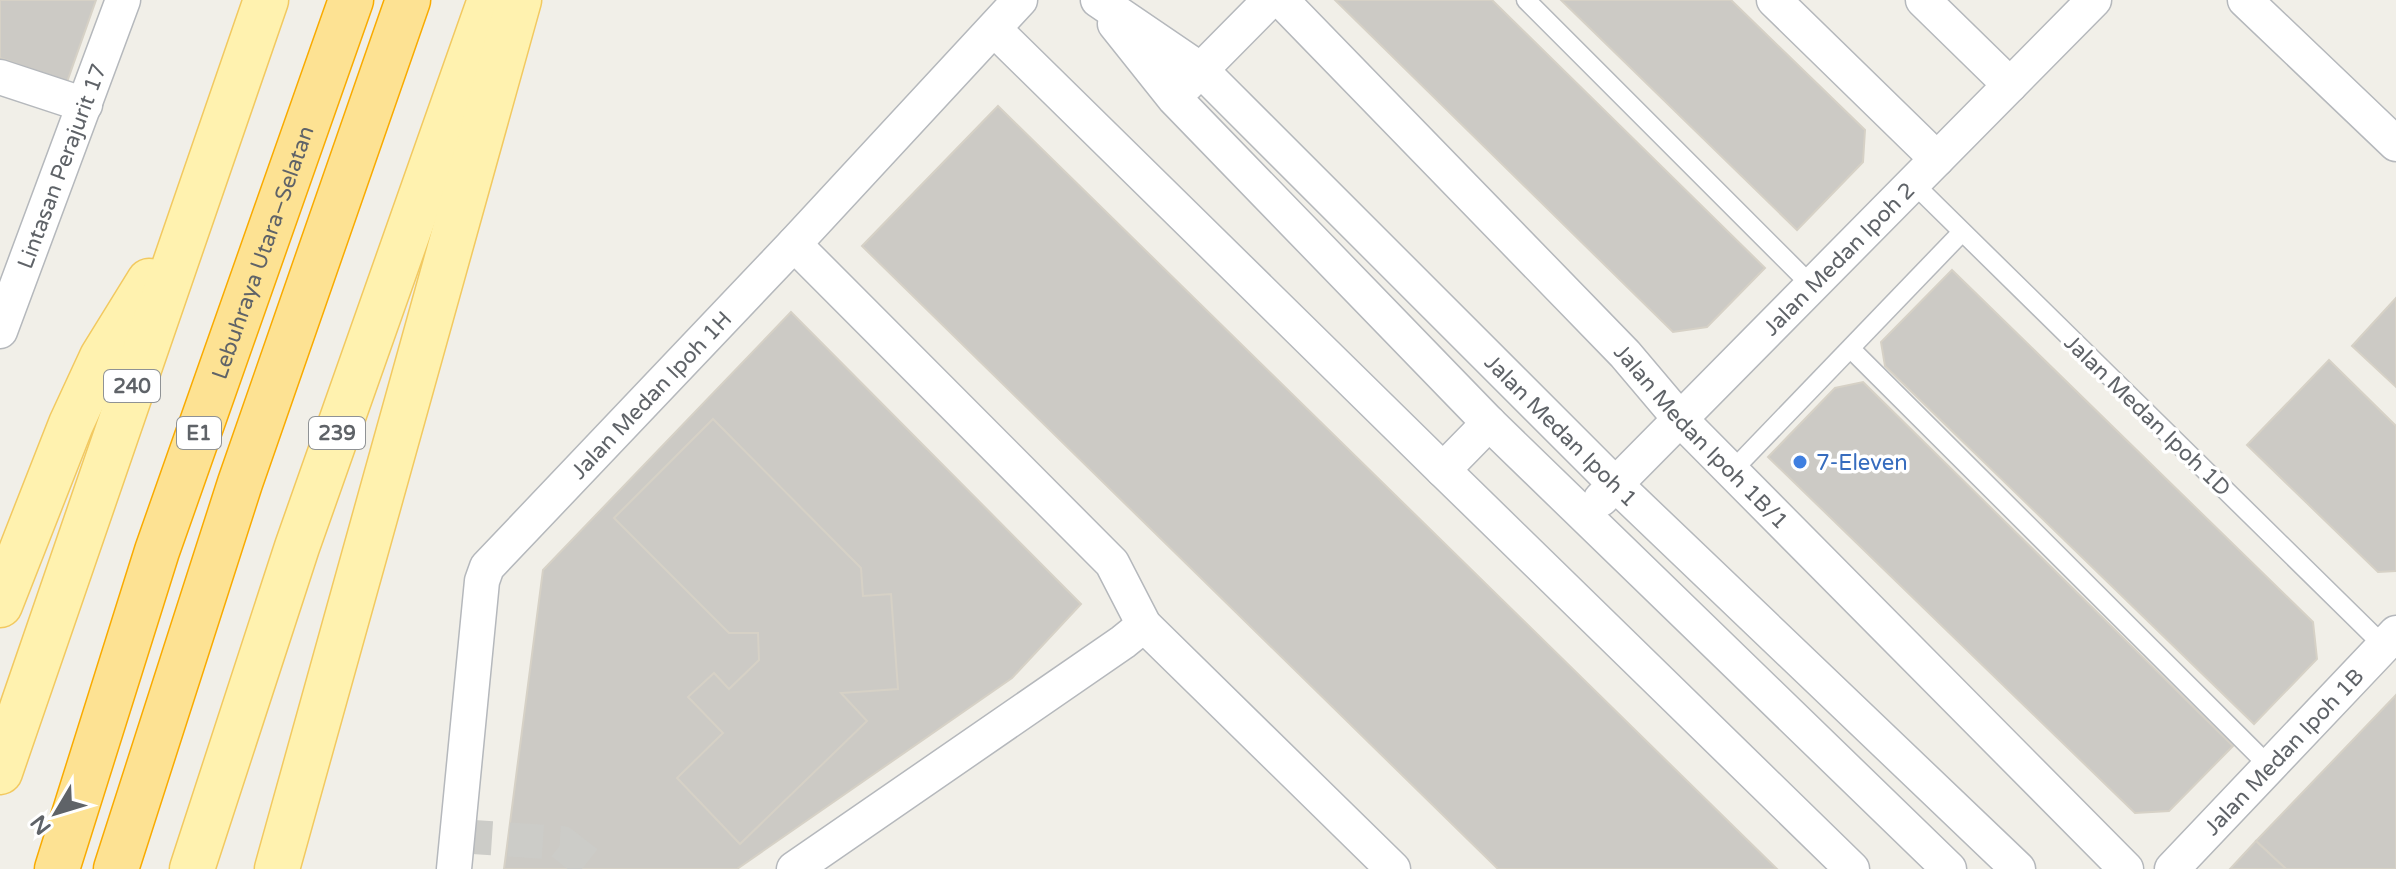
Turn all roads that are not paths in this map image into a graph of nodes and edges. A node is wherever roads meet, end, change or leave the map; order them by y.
1 (123, 0) edge
2 (266, 0) edge
3 (351, 0) edge
4 (408, 0) edge
5 (490, 0) edge
6 (519, 0) edge
7 (1020, 0) edge
8 (1097, 0) edge
9 (1270, 0) edge
10 (1281, 0) edge
11 (1526, 0) edge
12 (1774, 0) edge
13 (1923, 0) edge
14 (2094, 0) edge
15 (2245, 0) edge
16 (994, 29) junction
17 (1201, 70) junction
18 (0, 77) edge
19 (2010, 85) junction
20 (1174, 98) junction
21 (85, 105) junction
22 (2396, 144) edge
23 (1925, 171) junction
24 (190, 214) junction
25 (1962, 232) junction
26 (794, 244) junction
27 (1812, 286) junction
28 (0, 331) edge
29 (1851, 349) junction
30 (1680, 419) junction
31 (1489, 423) junction
32 (1443, 470) junction
33 (1731, 472) junction
34 (1615, 484) junction
35 (1584, 516) junction
36 (0, 605) edge
37 (1144, 625) junction
38 (2390, 639) edge
39 (2269, 766) junction
40 (0, 772) edge
41 (57, 869) edge
42 (116, 869) edge
43 (192, 869) edge
44 (277, 869) edge
45 (454, 869) edge
46 (794, 869) edge
47 (1393, 869) edge
48 (1852, 869) edge
49 (1949, 869) edge
50 (2018, 869) edge
51 (2126, 869) edge
52 (2172, 869) edge

1 - 21 street, Lintasan Perajurit 17
2 - 24 main road, 240
3 - 41 highway, Lebuhraya Utara–Selatan / E1
4 - 42 highway, E1
5 - 43 main road, 239
6 - 44 main road
7 - 16 street, Jalan Medan Ipoh 1H
8 - 17 street, Jalan Medan Ipoh 1
8 - 20 street, Jalan Medan Ipoh 1
9 - 17 street
10 - 30 street, Jalan Medan Ipoh 1B/1
11 - 27 lane
12 - 23 street
13 - 19 street
14 - 19 street, Jalan Medan Ipoh 2
15 - 22 street
16 - 26 street, Jalan Medan Ipoh 1H
16 - 32 street
17 - 20 street
17 - 34 street, Jalan Medan Ipoh 1
18 - 21 street
19 - 23 street, Jalan Medan Ipoh 2
20 - 31 street, Jalan Medan Ipoh 1
21 - 28 street, Lintasan Perajurit 17
23 - 25 lane, Jalan Medan Ipoh 1D
23 - 27 street, Jalan Medan Ipoh 2
24 - 36 main road
24 - 40 main road, 240
25 - 29 lane
25 - 38 lane, Jalan Medan Ipoh 1D
26 - 37 street
26 - 45 street, Jalan Medan Ipoh 1H
27 - 30 street, Jalan Medan Ipoh 2
29 - 33 lane
29 - 39 lane
30 - 33 street, Jalan Medan Ipoh 1B/1
30 - 34 street, Jalan Medan Ipoh 2
31 - 32 street
31 - 35 street, Jalan Medan Ipoh 1
32 - 48 street
33 - 51 street, Jalan Medan Ipoh 1B/1
34 - 35 street, Jalan Medan Ipoh 2
34 - 50 street, Jalan Medan Ipoh 1
35 - 49 street, Jalan Medan Ipoh 1
37 - 46 street
37 - 47 street
38 - 39 street, Jalan Medan Ipoh 1B
39 - 52 street, Jalan Medan Ipoh 1B

